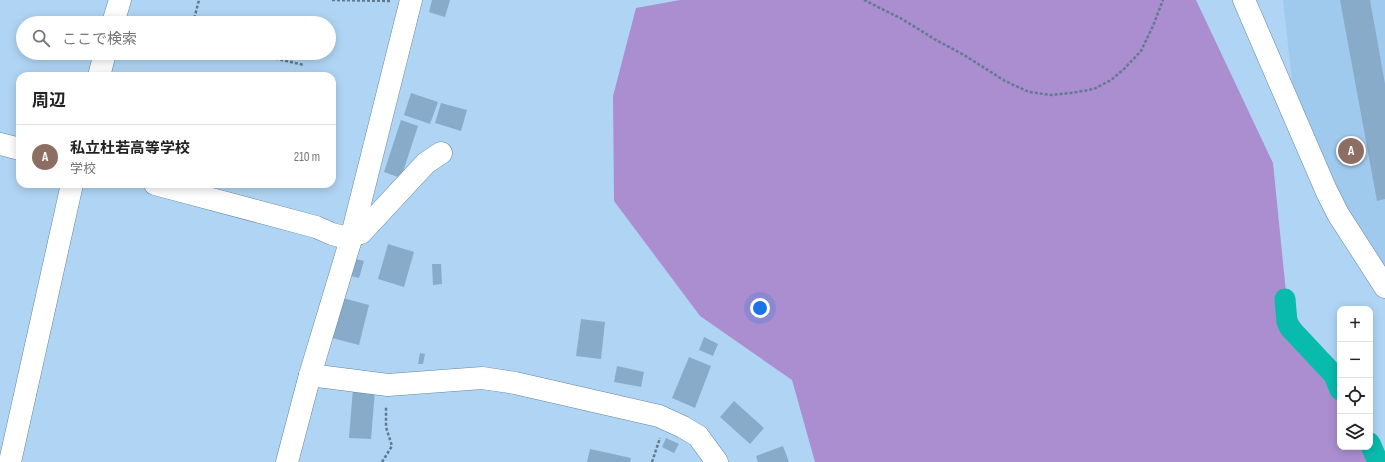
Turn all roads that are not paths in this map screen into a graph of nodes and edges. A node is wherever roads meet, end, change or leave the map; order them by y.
1 (120, 0) edge
2 (1244, 0) edge
3 (410, 1) edge
4 (115, 16) edge
5 (103, 60) edge
6 (100, 72) edge
7 (0, 144) edge
8 (16, 148) edge
9 (441, 153) dead end
10 (71, 188) edge
11 (170, 188) edge
12 (351, 237) junction
13 (1385, 287) edge
14 (310, 375) junction
15 (10, 462) edge
16 (287, 462) edge
17 (717, 462) edge

1 - 4 street
2 - 13 street
3 - 12 street
5 - 6 street
7 - 8 street
9 - 12 street
10 - 15 street
11 - 12 street
12 - 14 street
14 - 16 street
14 - 17 street

